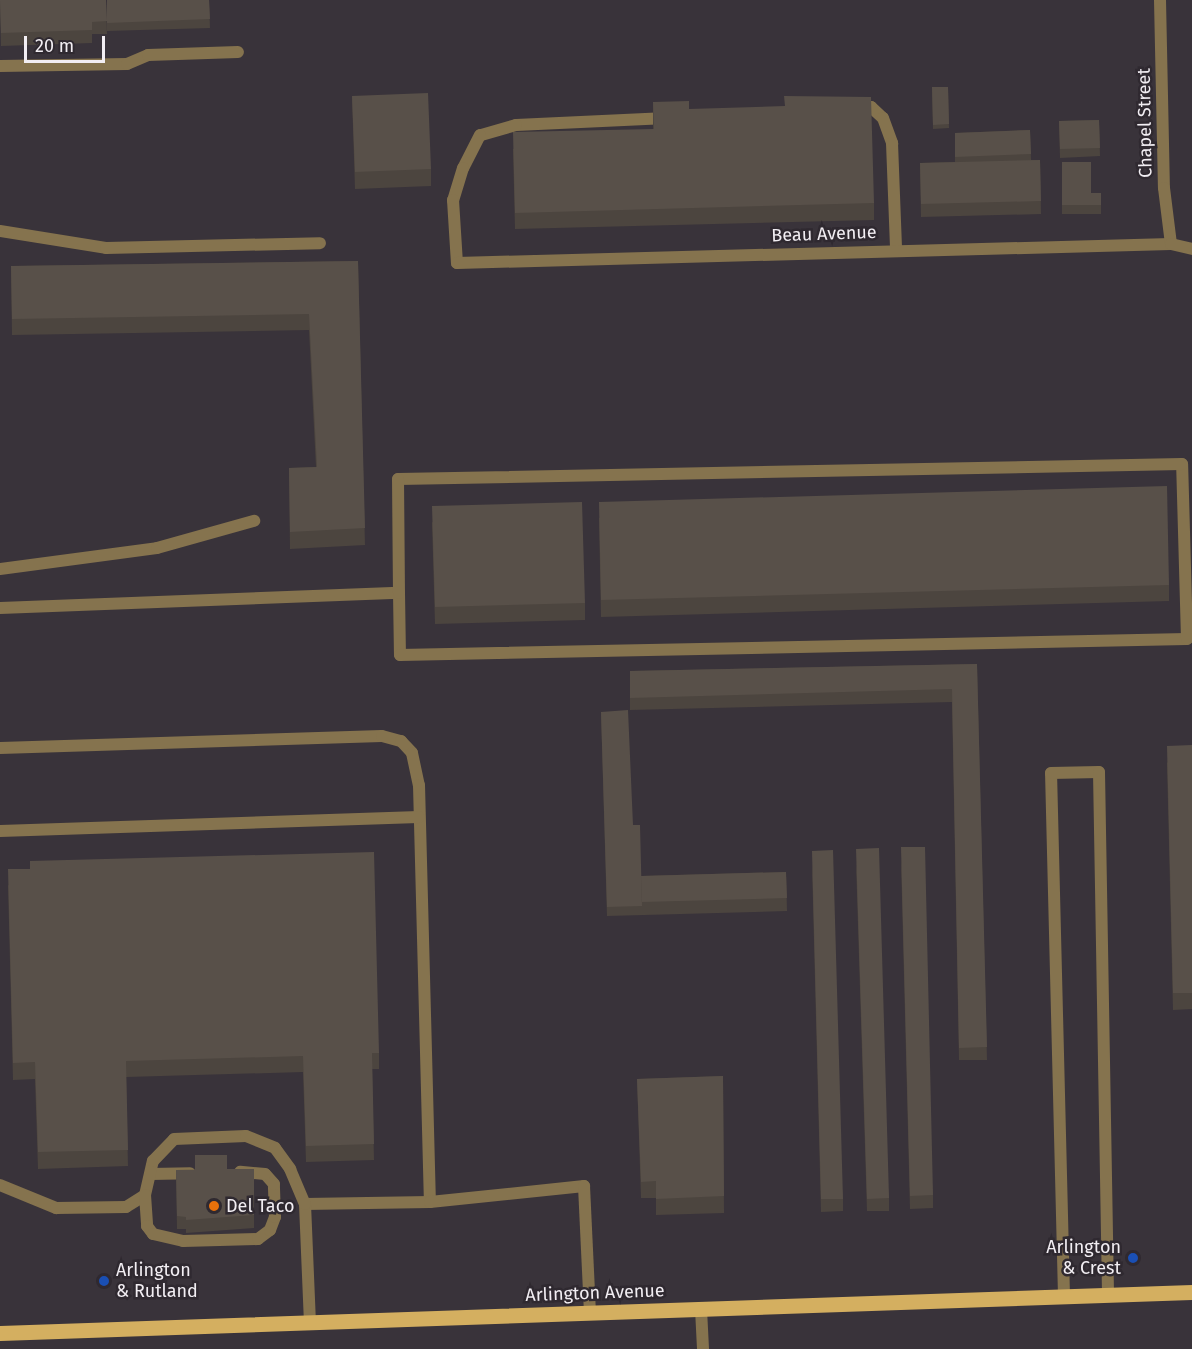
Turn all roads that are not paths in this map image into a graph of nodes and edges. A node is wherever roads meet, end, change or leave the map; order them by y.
1 (1160, 0) edge
2 (238, 52) dead end
3 (0, 66) edge
4 (835, 109) edge
5 (681, 117) edge
6 (0, 231) edge
7 (320, 243) dead end
8 (1171, 244) junction
9 (896, 249) junction
10 (1192, 249) edge
11 (254, 521) dead end
12 (0, 569) edge
13 (399, 593) junction
14 (0, 608) edge
15 (0, 747) edge
16 (419, 817) junction
17 (0, 831) edge
18 (227, 1172) edge
19 (195, 1173) edge
20 (151, 1174) junction
21 (0, 1185) edge
22 (145, 1195) junction
23 (430, 1202) junction
24 (305, 1204) junction
25 (1192, 1292) edge
26 (1108, 1295) junction
27 (1064, 1296) junction
28 (701, 1309) junction
29 (590, 1313) junction
30 (310, 1323) junction
31 (0, 1334) edge
32 (703, 1349) edge

1 - 8 street, Chapel Street
2 - 3 street
4 - 9 street
5 - 9 street, Beau Avenue
6 - 7 street
8 - 9 street, Beau Avenue
8 - 10 street, Beau Avenue
11 - 12 street
13 - 13 street
13 - 14 street
15 - 16 street
16 - 17 street
16 - 23 street
18 - 22 street
19 - 20 street
20 - 22 street
20 - 24 street
21 - 22 street
23 - 24 street
23 - 29 street
24 - 30 street
25 - 26 main road, Arlington Avenue
26 - 27 main road, Arlington Avenue
26 - 27 street
27 - 28 main road, Arlington Avenue
28 - 29 main road, Arlington Avenue
28 - 32 street
29 - 30 main road, Arlington Avenue
30 - 31 main road, Arlington Avenue

